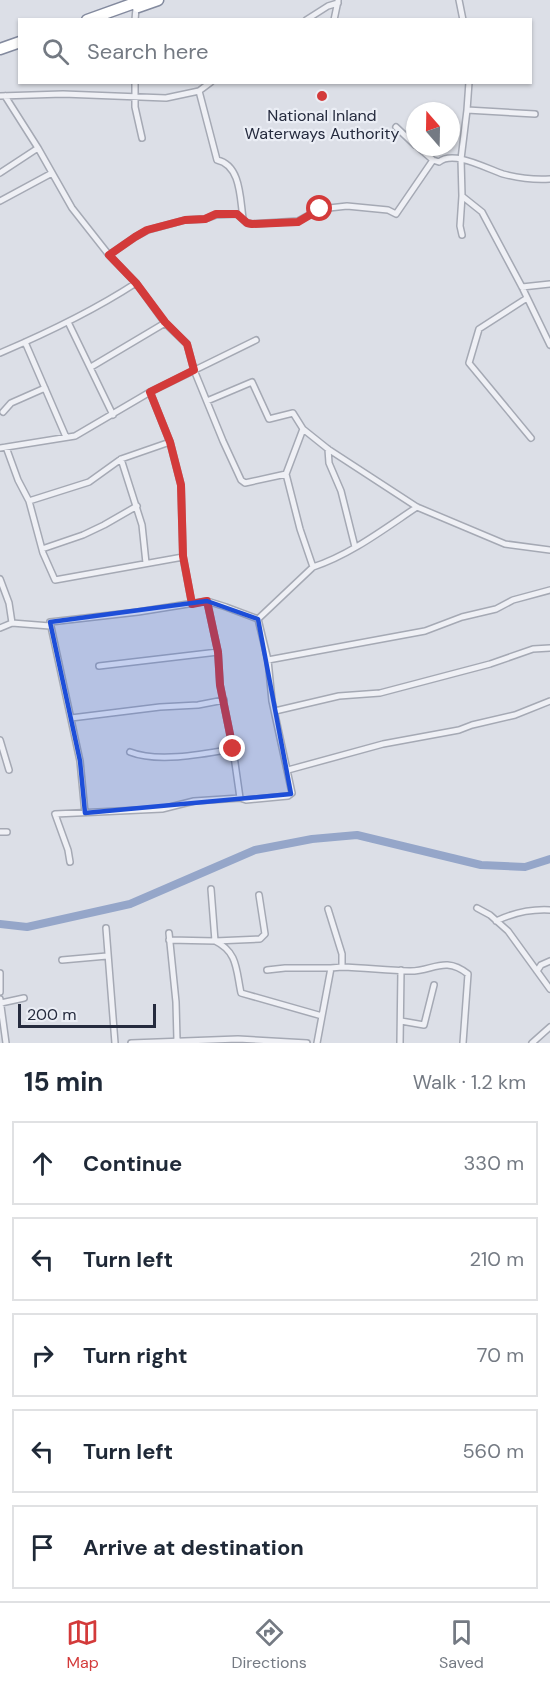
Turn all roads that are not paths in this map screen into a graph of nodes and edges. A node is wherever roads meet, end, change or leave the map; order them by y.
1 (158, 0) edge
2 (459, 0) edge
3 (338, 2) edge
4 (138, 9) edge
5 (96, 18) edge
6 (110, 18) edge
7 (309, 18) edge
8 (334, 18) edge
9 (463, 18) edge
10 (18, 43) edge
11 (0, 49) edge
12 (18, 49) edge
13 (0, 54) edge
14 (135, 84) edge
15 (208, 84) edge
16 (469, 84) edge
17 (199, 91) junction
18 (2, 96) edge
19 (134, 98) junction
20 (467, 110) junction
21 (535, 114) dead end
22 (396, 127) dead end
23 (406, 136) edge
24 (142, 138) dead end
25 (38, 148) junction
26 (428, 156) edge
27 (461, 159) junction
28 (433, 160) junction
29 (0, 173) edge
30 (52, 173) junction
31 (550, 179) edge
32 (462, 196) junction
33 (0, 201) edge
34 (243, 218) junction
35 (462, 235) dead end
36 (109, 255) junction
37 (136, 283) junction
38 (550, 284) edge
39 (522, 287) junction
40 (526, 298) junction
41 (68, 322) junction
42 (165, 322) junction
43 (256, 340) dead end
44 (25, 342) junction
45 (550, 345) edge
46 (0, 352) edge
47 (90, 367) junction
48 (194, 370) junction
49 (45, 388) junction
50 (150, 392) junction
51 (207, 401) junction
52 (3, 412) dead end
53 (113, 415) junction
54 (303, 429) junction
55 (66, 436) junction
56 (531, 438) dead end
57 (170, 442) junction
58 (3, 447) edge
59 (328, 449) junction
60 (121, 459) junction
61 (286, 474) junction
62 (29, 501) junction
63 (136, 506) junction
64 (417, 507) junction
65 (355, 547) junction
66 (42, 549) junction
67 (550, 550) edge
68 (183, 556) junction
69 (147, 563) junction
70 (313, 567) junction
71 (0, 579) edge
72 (550, 590) edge
73 (207, 601) junction
74 (192, 604) junction
75 (258, 619) junction
76 (12, 623) junction
77 (50, 626) junction
78 (0, 628) edge
79 (550, 648) edge
80 (218, 652) junction
81 (268, 660) junction
82 (99, 666) dead end
83 (224, 700) junction
84 (550, 700) edge
85 (275, 711) junction
86 (71, 718) junction
87 (0, 740) edge
88 (233, 749) junction
89 (130, 752) dead end
90 (9, 770) dead end
91 (288, 770) junction
92 (240, 798) junction
93 (85, 813) junction
94 (0, 832) edge
95 (7, 832) dead end
96 (70, 862) dead end
97 (211, 889) dead end
98 (259, 895) dead end
99 (477, 908) dead end
100 (328, 909) dead end
101 (550, 910) edge
102 (496, 921) junction
103 (106, 928) dead end
104 (169, 933) dead end
105 (169, 940) junction
106 (215, 941) junction
107 (107, 956) junction
108 (62, 960) dead end
109 (550, 962) edge
110 (342, 967) junction
111 (331, 968) junction
112 (267, 970) dead end
113 (401, 970) junction
114 (537, 971) junction
115 (0, 973) edge
116 (434, 985) dead end
117 (550, 989) edge
118 (0, 992) edge
119 (24, 998) dead end
120 (0, 1001) edge
121 (322, 1016) junction
122 (401, 1021) junction
123 (550, 1027) edge
124 (177, 1040) junction
125 (6, 1043) edge
126 (115, 1043) edge
127 (131, 1043) edge
128 (305, 1043) edge
129 (317, 1043) edge
130 (400, 1043) edge
131 (463, 1043) edge
132 (532, 1043) edge

1 - 4 highway
2 - 9 street
3 - 7 street
3 - 8 street
4 - 5 highway
4 - 6 highway
10 - 11 highway
12 - 13 highway
14 - 19 street
15 - 17 street
16 - 20 street
17 - 19 street
17 - 34 street
18 - 19 street
18 - 25 street
19 - 24 street
20 - 21 street
20 - 27 street
22 - 23 street
25 - 29 street
25 - 30 street
26 - 28 street
27 - 28 street
27 - 31 street
27 - 32 street
28 - 34 street
30 - 33 street
30 - 36 street
32 - 35 street
32 - 39 street
34 - 36 street
36 - 37 street
37 - 41 street
37 - 42 street
38 - 39 street
39 - 40 street
40 - 45 street
40 - 56 street
41 - 44 street
41 - 47 street
42 - 47 street
42 - 48 street
43 - 48 street
44 - 46 street
44 - 49 street
47 - 53 street
48 - 50 street
48 - 51 street
49 - 52 street
49 - 55 street
50 - 53 street
50 - 57 street
51 - 54 street
51 - 61 street
53 - 55 street
54 - 59 street
54 - 61 street
55 - 58 street
57 - 60 street
57 - 68 street
58 - 62 street
59 - 64 street
59 - 65 street
60 - 62 street
60 - 63 street
61 - 70 street
62 - 66 street
63 - 66 street
63 - 69 street
64 - 65 street
64 - 67 street
65 - 70 street
66 - 69 street
68 - 69 street
68 - 74 street
70 - 75 street
71 - 76 street
72 - 81 street
73 - 74 street
73 - 75 street
73 - 80 street
74 - 77 street
75 - 81 street
76 - 77 street
76 - 78 street
77 - 86 street
79 - 85 street
80 - 82 street
80 - 83 street
81 - 85 street
83 - 86 street
83 - 88 street
84 - 91 street
85 - 91 street
86 - 93 street
87 - 90 street
88 - 89 street
88 - 92 street
91 - 92 street
92 - 93 street
93 - 96 street
94 - 95 street
97 - 106 street
98 - 106 street
99 - 102 street
100 - 110 street
101 - 102 street
102 - 114 street
103 - 107 street
104 - 105 street
105 - 106 street
105 - 124 street
106 - 121 street
107 - 108 street
107 - 126 street
109 - 114 street
110 - 111 street
110 - 113 street
111 - 112 street
111 - 121 street
113 - 122 street
113 - 131 street
114 - 117 street
115 - 118 street
116 - 122 street
119 - 120 street
120 - 125 street
121 - 129 street
122 - 130 street
123 - 132 street
124 - 127 street
124 - 128 street

